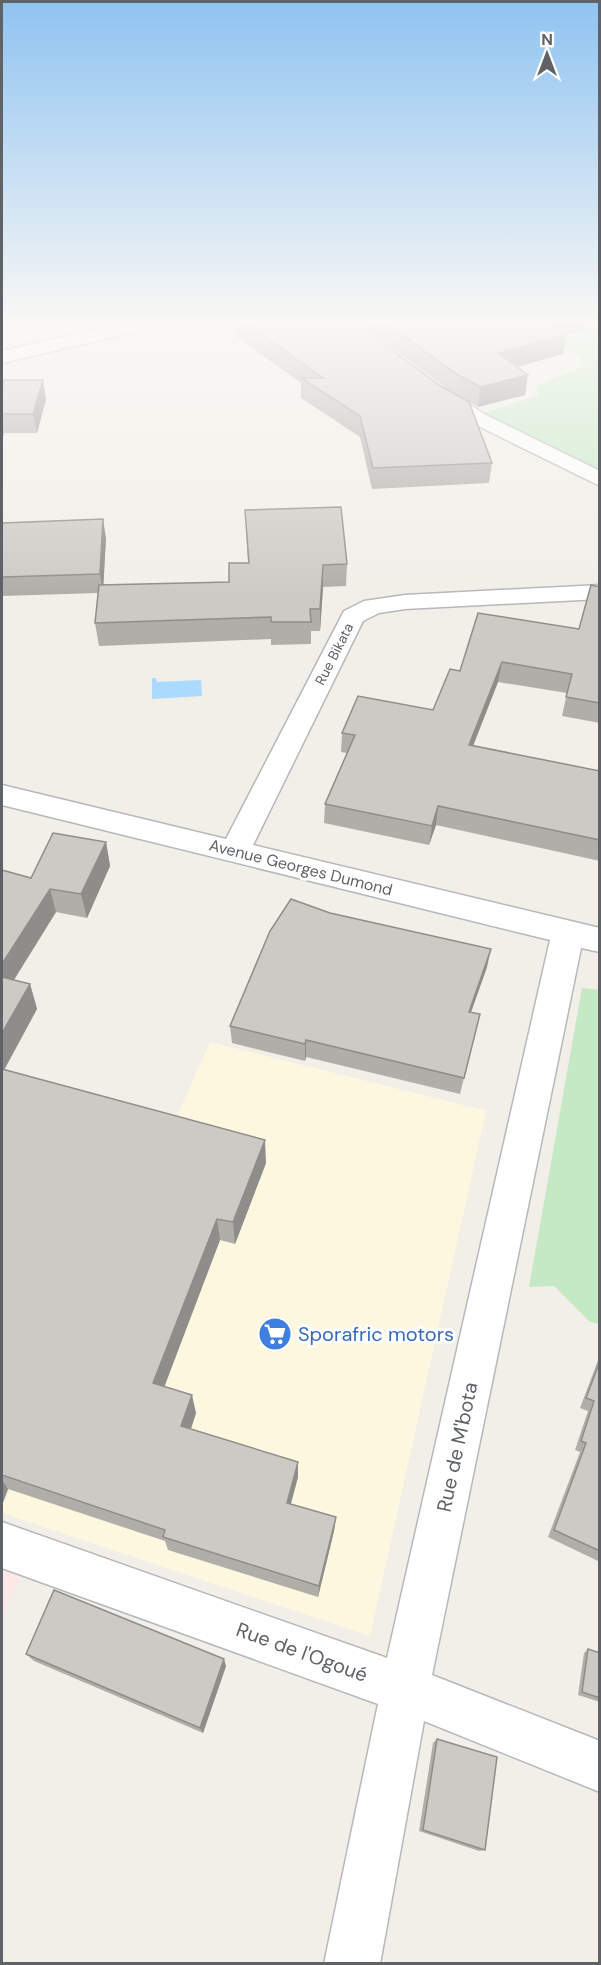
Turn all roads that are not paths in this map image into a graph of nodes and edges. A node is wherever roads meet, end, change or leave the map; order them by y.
1 (468, 412) edge
2 (600, 480) edge
3 (600, 592) edge
4 (2, 795) edge
5 (235, 850) junction
6 (584, 936) edge
7 (2, 1545) edge
8 (405, 1689) junction
9 (600, 1767) edge
10 (352, 1964) edge

1 - 2 street
3 - 5 street, Rue Bikata
4 - 5 street, Avenue Georges Dumond
5 - 6 street, Avenue Georges Dumond
6 - 8 street, Rue de M'bota
7 - 8 street, Rue de l'Ogoué
8 - 9 street, Rue de l'Ogoué
8 - 10 street, Rue de M'bota

